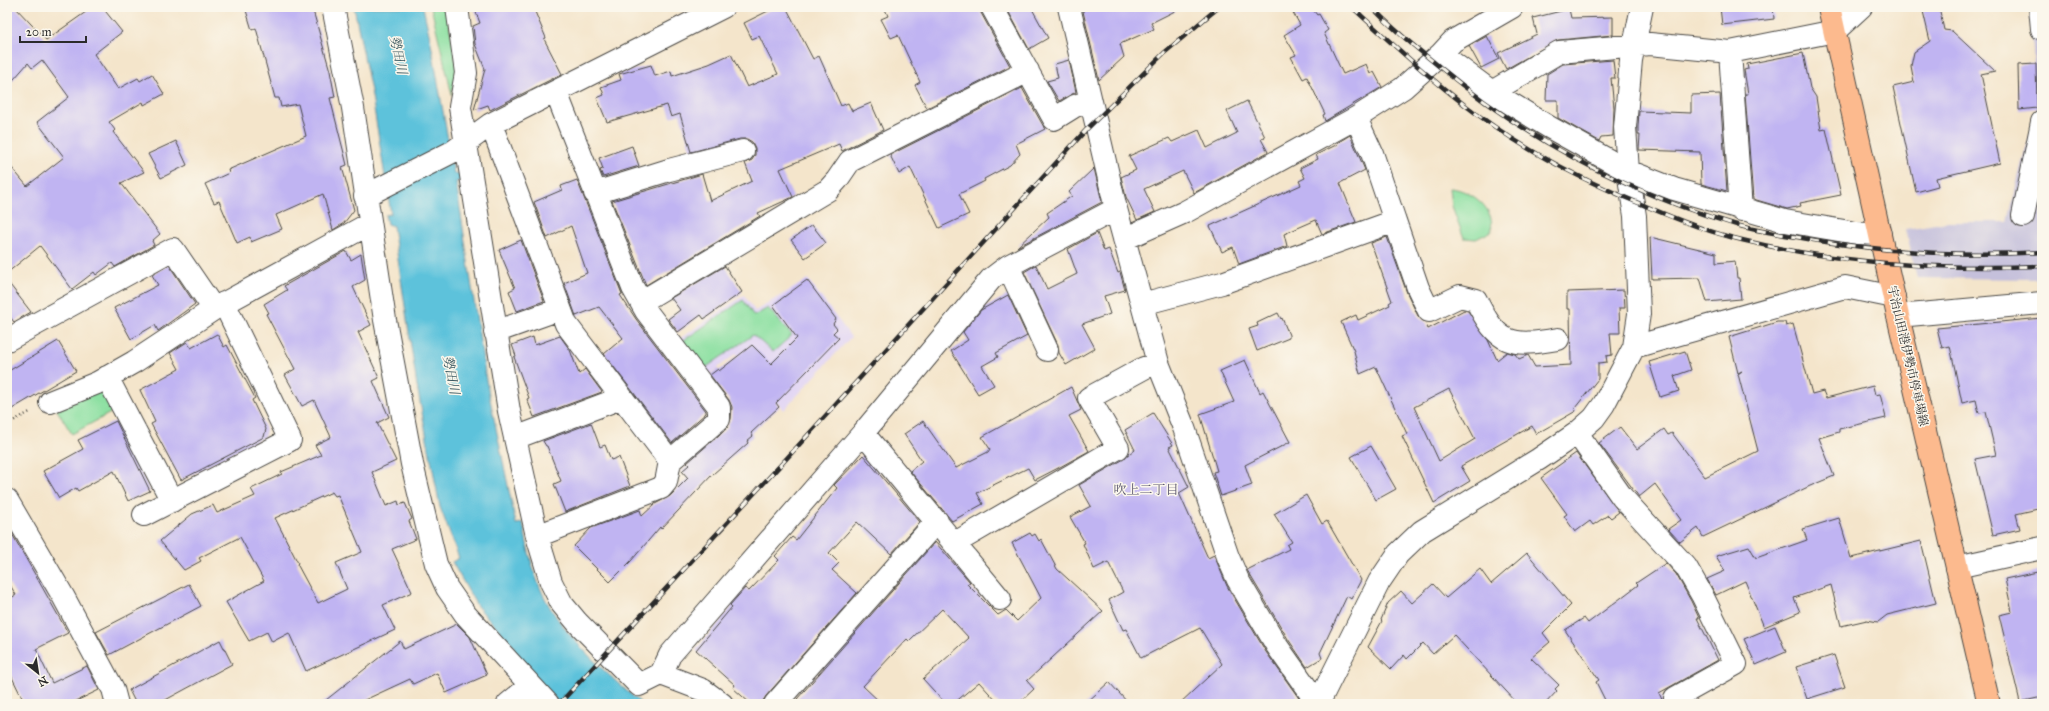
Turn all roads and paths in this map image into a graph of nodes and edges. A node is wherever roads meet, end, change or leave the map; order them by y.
1 (333, 7) edge
2 (457, 7) edge
3 (723, 7) edge
4 (992, 7) edge
5 (1069, 7) edge
6 (1512, 7) edge
7 (1642, 7) edge
8 (1829, 7) edge
9 (1861, 7) edge
10 (2040, 7) edge
11 (2042, 18) edge
12 (2042, 29) edge
13 (1835, 31) junction
14 (1634, 45) junction
15 (1730, 52) junction
16 (1441, 54) junction
17 (1028, 71) junction
18 (556, 92) junction
19 (1492, 92) junction
20 (1090, 101) junction
21 (1356, 118) junction
22 (2042, 122) edge
23 (491, 124) junction
24 (460, 146) junction
25 (744, 151) dead end
26 (1628, 171) junction
27 (371, 193) junction
28 (595, 193) junction
29 (1116, 209) junction
30 (1741, 210) junction
31 (2022, 216) dead end
32 (1395, 221) junction
33 (369, 224) junction
34 (1880, 234) junction
35 (1124, 239) junction
36 (1008, 266) junction
37 (642, 302) junction
38 (2042, 303) edge
39 (1142, 304) junction
40 (219, 306) junction
41 (1896, 306) junction
42 (560, 309) junction
43 (496, 332) junction
44 (1558, 339) dead end
45 (7, 340) edge
46 (1634, 347) junction
47 (1047, 350) dead end
48 (1158, 363) junction
49 (107, 377) junction
50 (621, 398) junction
51 (50, 402) joint
52 (7, 424) edge
53 (862, 433) junction
54 (1578, 433) junction
55 (515, 438) junction
56 (670, 461) junction
57 (7, 500) edge
58 (172, 501) junction
59 (144, 515) dead end
60 (937, 521) junction
61 (537, 536) junction
62 (955, 543) junction
63 (2042, 548) edge
64 (1957, 567) junction
65 (1000, 599) dead end
66 (661, 674) junction
67 (530, 686) junction
68 (117, 704) edge
69 (508, 704) edge
70 (548, 704) edge
71 (722, 704) edge
72 (775, 704) edge
73 (1318, 704) edge
74 (1678, 704) edge
75 (1989, 704) edge

1 - 27 street
2 - 24 street
3 - 18 street
4 - 17 street
5 - 20 street
6 - 16 street
7 - 14 street
8 - 13 main road, 宇治山田港伊勢市停車場線
9 - 13 street
10 - 11 street
11 - 12 street
13 - 15 street
13 - 34 main road, 宇治山田港伊勢市停車場線
14 - 15 street
14 - 19 street
14 - 26 street
15 - 30 street
16 - 19 street
16 - 21 street
17 - 20 street
17 - 37 street
18 - 23 street
18 - 28 street
19 - 26 street
20 - 29 street
21 - 32 street
21 - 35 street
22 - 31 street
23 - 24 street
23 - 42 street
24 - 27 street
24 - 43 street
25 - 28 street
26 - 30 street
26 - 46 street
27 - 33 street
28 - 37 street
29 - 35 street
29 - 36 street
30 - 34 street
32 - 39 street
32 - 44 street
33 - 40 street
33 - 67 street
34 - 41 main road, 宇治山田港伊勢市停車場線
35 - 39 street
36 - 47 street
36 - 53 street
37 - 56 street
38 - 41 street
39 - 48 street
40 - 45 street
40 - 49 street
40 - 58 street
41 - 46 street
41 - 64 main road, 宇治山田港伊勢市停車場線
42 - 43 street
42 - 50 street
43 - 55 street
46 - 54 street
48 - 62 street
48 - 73 street
49 - 51 street
49 - 58 street
50 - 55 street
50 - 56 street
51 - 52 path
53 - 60 street
53 - 66 street
54 - 73 street
54 - 74 street
55 - 61 street
56 - 61 street
57 - 68 street
58 - 59 street
60 - 62 street
60 - 72 street
61 - 66 street
62 - 65 street
63 - 64 street
64 - 75 main road, 宇治山田港伊勢市停車場線
66 - 71 street
67 - 69 street
67 - 70 street

